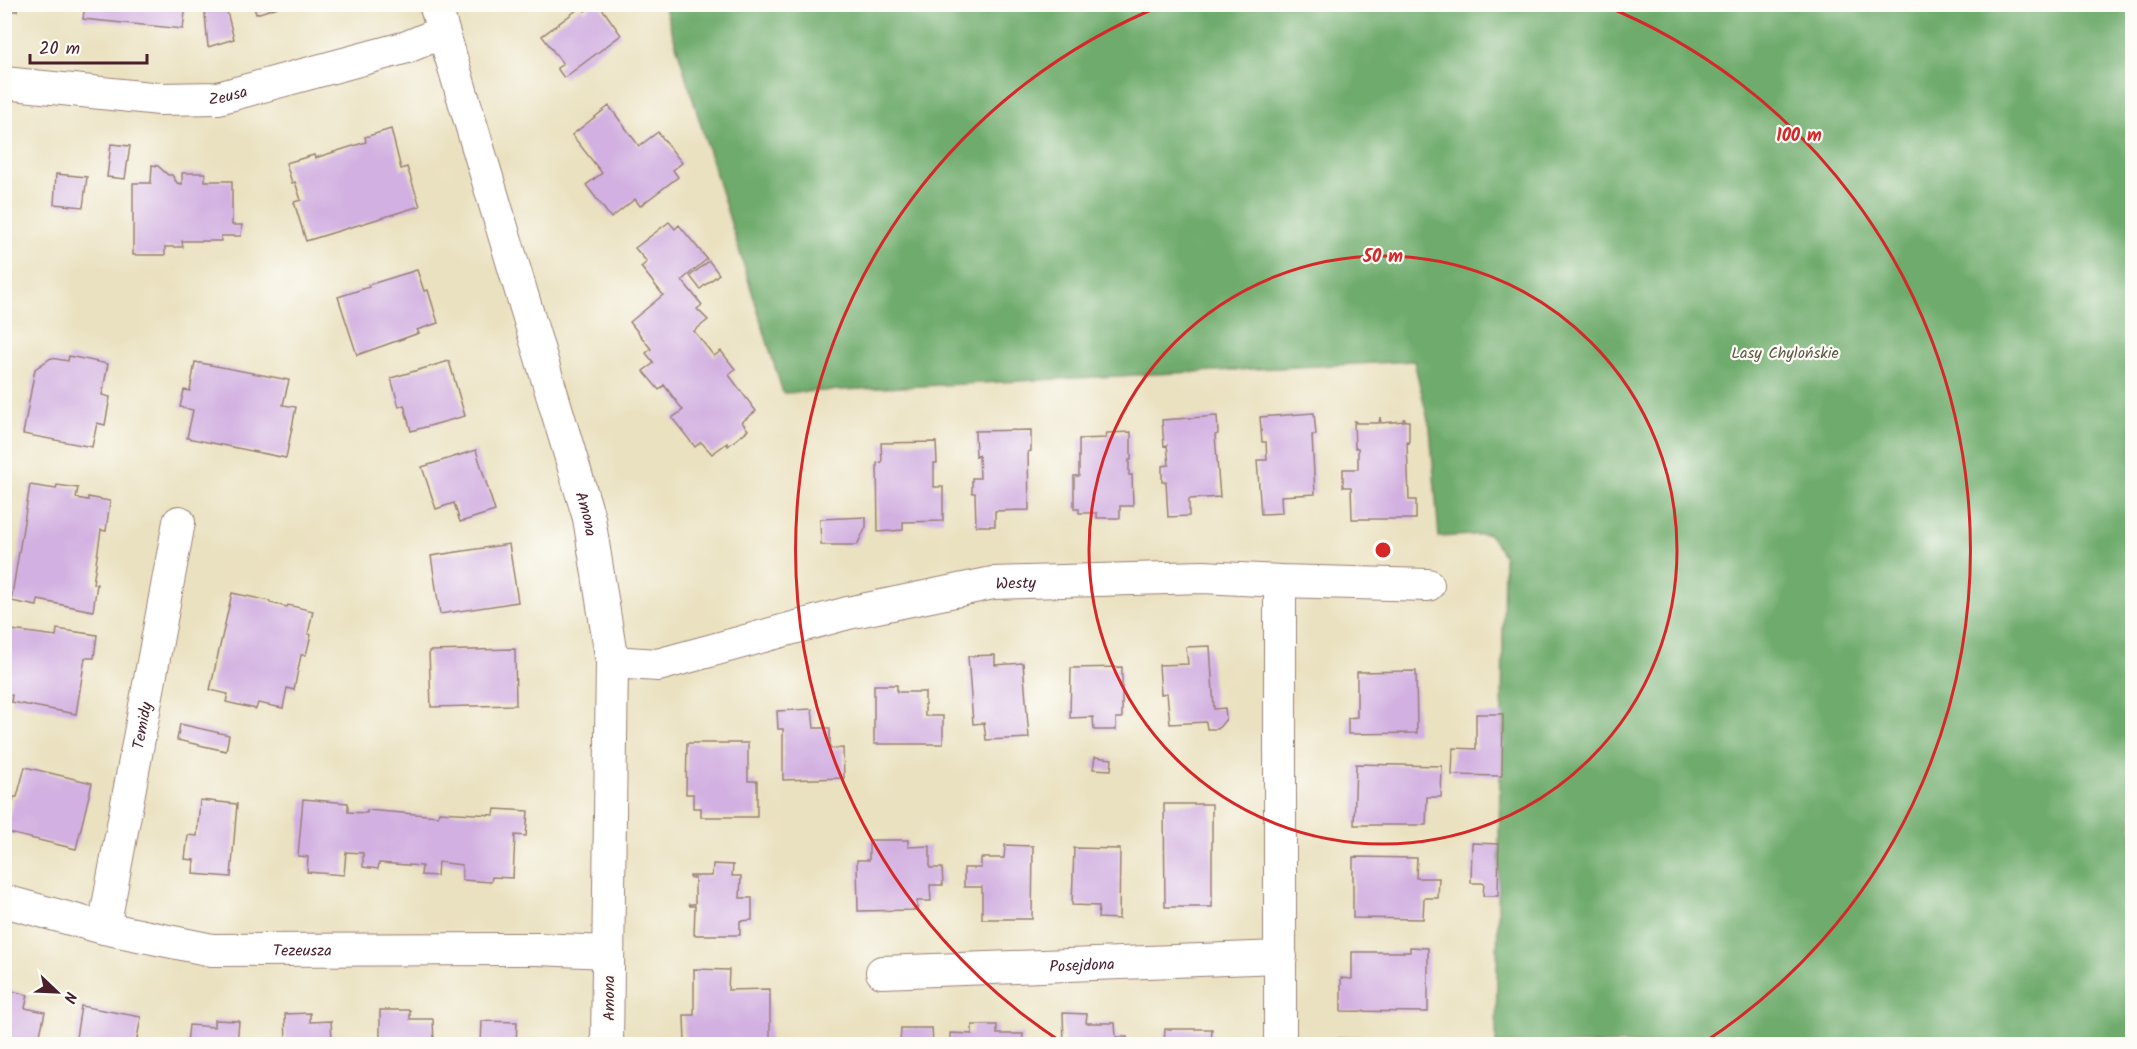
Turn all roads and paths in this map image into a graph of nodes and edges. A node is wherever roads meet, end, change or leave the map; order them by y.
1 (439, 18) edge
2 (4, 83) edge
3 (179, 522) dead end
4 (1280, 581) junction
5 (1428, 585) dead end
6 (612, 662) junction
7 (4, 901) edge
8 (104, 928) junction
9 (608, 952) junction
10 (1281, 957) junction
11 (882, 972) dead end
12 (607, 1044) edge
13 (1280, 1044) edge

1 - 2 street, Zeusa
1 - 6 street, Amona
3 - 8 street, Temidy
4 - 5 street, Westy
4 - 6 street, Westy
4 - 10 street
6 - 9 street, Amona
7 - 8 street, Tezeusza
8 - 9 street, Tezeusza
9 - 12 street, Amona
10 - 11 street, Posejdona
10 - 13 street

